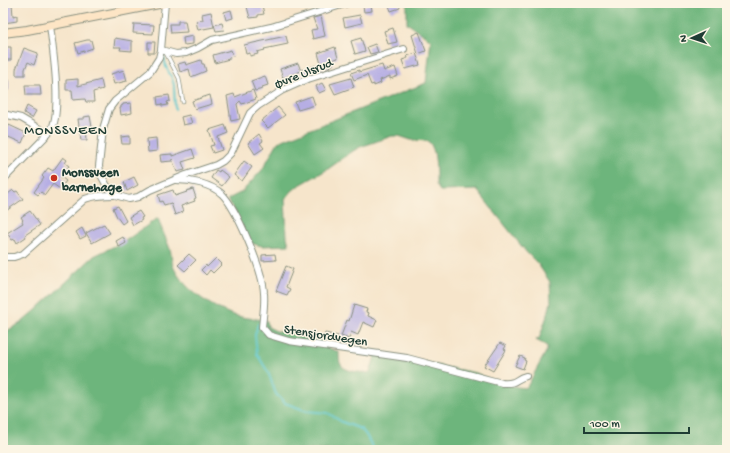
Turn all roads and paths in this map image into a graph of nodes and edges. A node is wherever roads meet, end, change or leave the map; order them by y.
1 (165, 3) edge
2 (348, 3) edge
3 (50, 25) junction
4 (3, 33) edge
5 (404, 49) dead end
6 (164, 51) junction
7 (183, 102) dead end
8 (3, 114) edge
9 (48, 134) junction
10 (3, 180) edge
11 (174, 180) junction
12 (116, 195) junction
13 (3, 258) edge
14 (3, 269) edge
15 (526, 376) dead end

1 - 3 main road
1 - 6 street
2 - 6 street
3 - 4 main road
3 - 9 street
5 - 11 street, Øvre Ulsrud
6 - 7 lane
6 - 12 street
8 - 9 street
9 - 10 street
11 - 12 street, Stensjordvegen
11 - 15 street, Stensjordvegen
12 - 13 street, Stensjordvegen
13 - 14 lane

